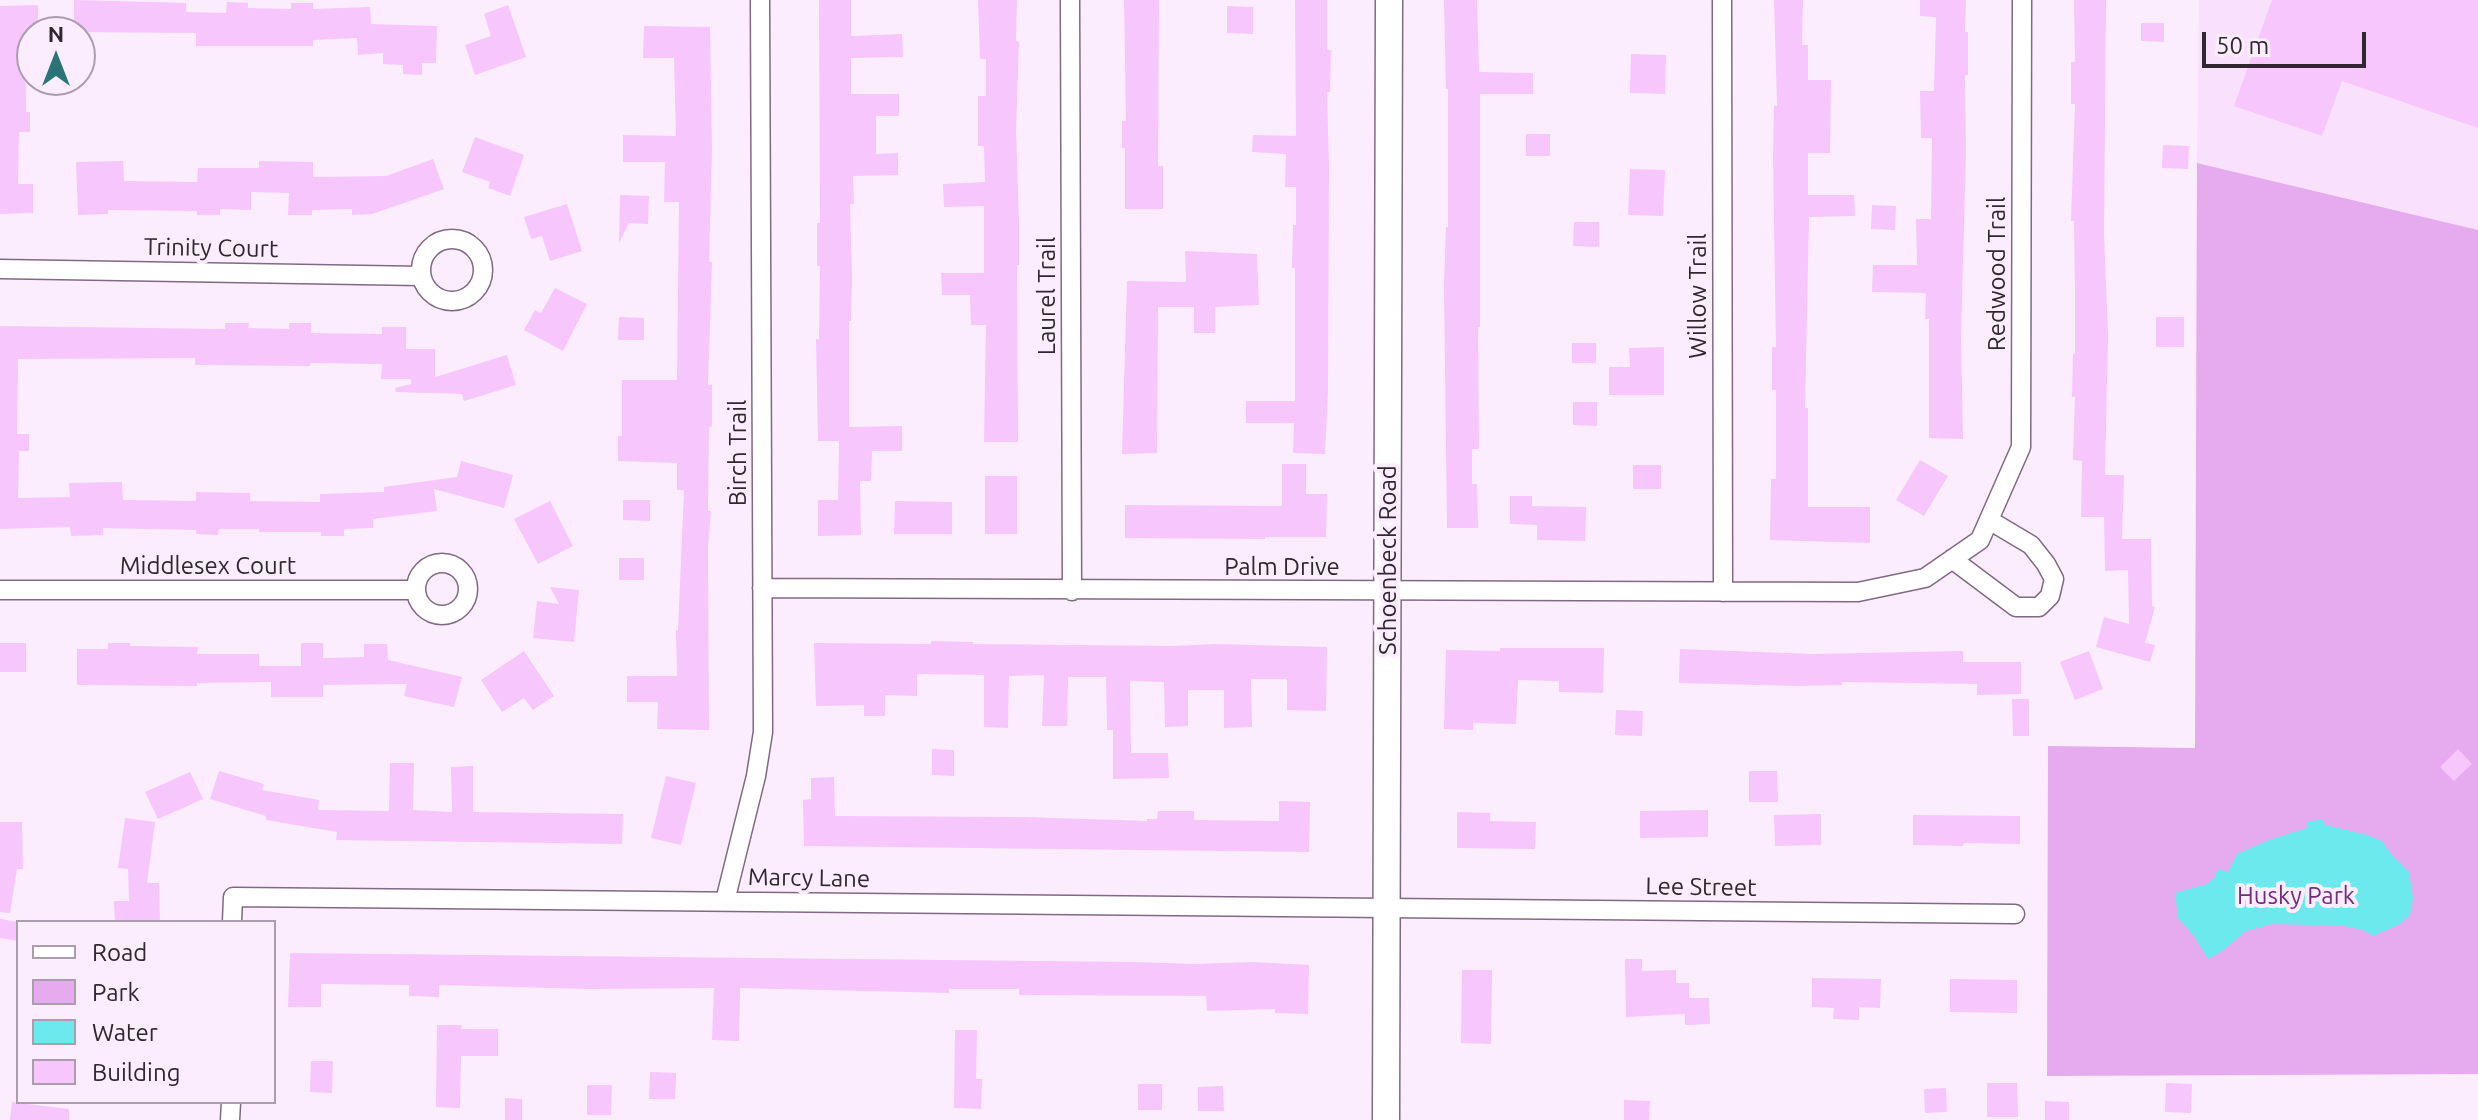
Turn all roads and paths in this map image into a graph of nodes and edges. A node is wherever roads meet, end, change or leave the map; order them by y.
1 (760, 0) edge
2 (1070, 0) edge
3 (1389, 0) edge
4 (1722, 0) edge
5 (2022, 0) edge
6 (0, 269) edge
7 (421, 276) dead end
8 (1989, 520) junction
9 (1980, 540) joint
10 (1952, 559) junction
11 (762, 588) junction
12 (0, 590) edge
13 (415, 590) dead end
14 (1072, 591) junction
15 (1389, 591) junction
16 (1723, 592) junction
17 (725, 901) junction
18 (1386, 908) junction
19 (2015, 914) dead end
20 (232, 920) edge
21 (1386, 1120) edge

1 - 11 street, Birch Trail
2 - 14 street, Laurel Trail
3 - 15 main road, Schoenbeck Road
4 - 16 street, Willow Trail
5 - 8 street, Redwood Trail
6 - 7 street, Trinity Court
8 - 9 street, Redwood Trail
8 - 10 street
9 - 10 street, Palm Drive
10 - 16 street, Palm Drive
11 - 14 street, Palm Drive
11 - 17 street, Birch Trail
12 - 13 street, Middlesex Court
14 - 15 street, Palm Drive
15 - 16 street, Palm Drive
15 - 18 main road, Schoenbeck Road
17 - 18 street, Marcy Lane
17 - 20 street, Marcy Lane
18 - 19 street, Lee Street
18 - 21 main road, Schoenbeck Road

